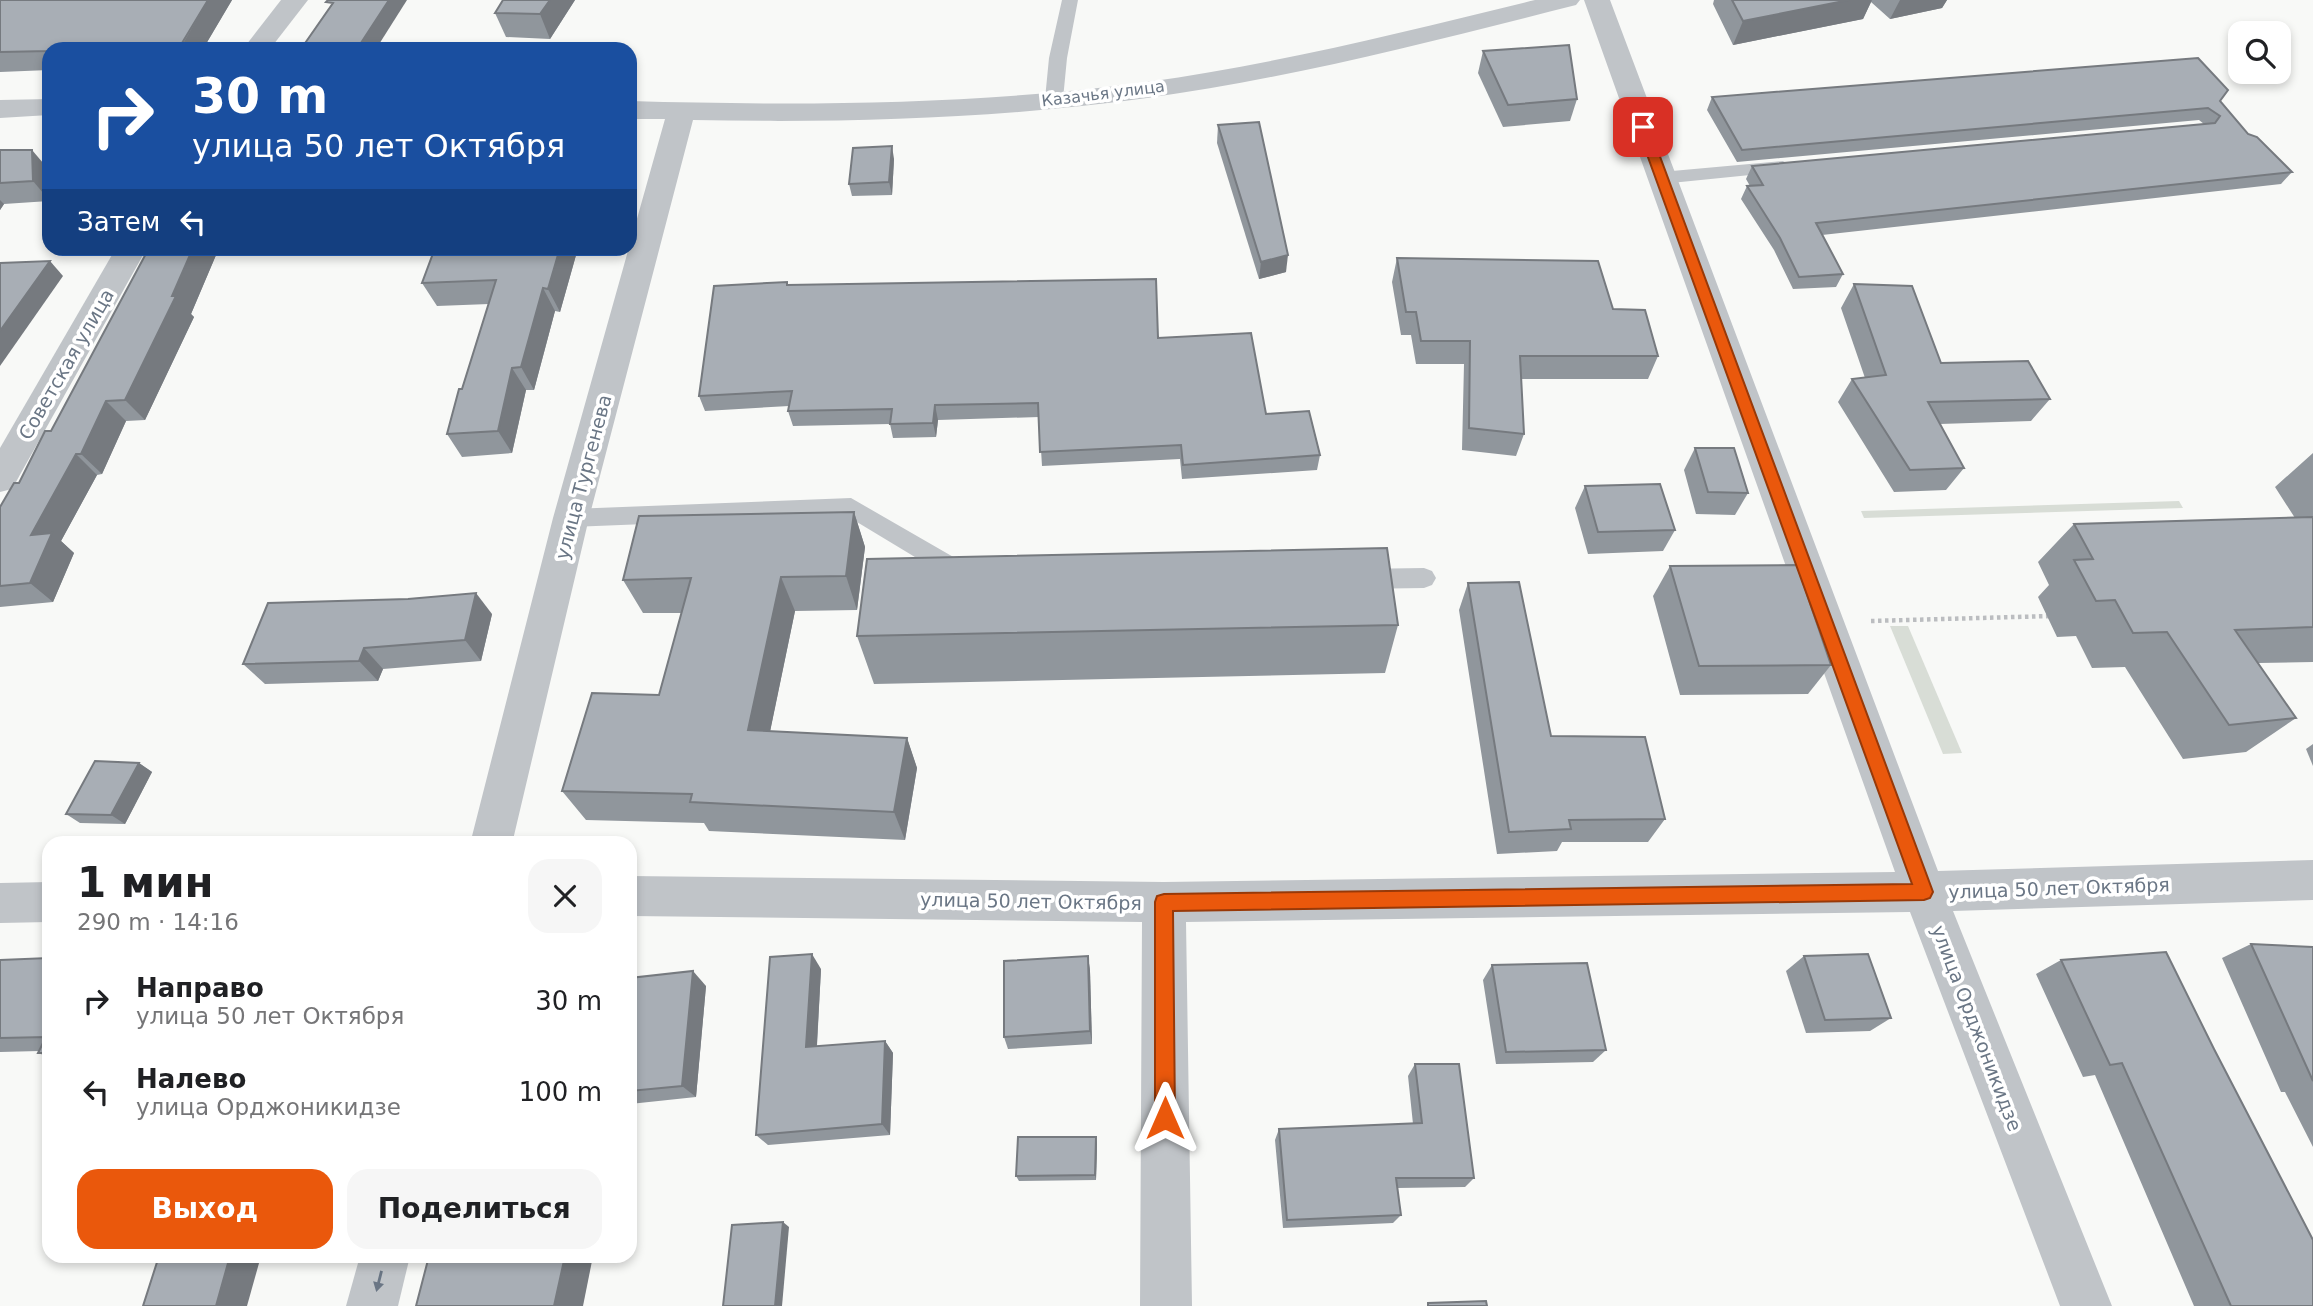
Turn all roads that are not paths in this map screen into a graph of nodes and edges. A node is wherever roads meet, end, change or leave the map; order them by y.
1 (295, 0) edge
2 (1070, 0) edge
3 (1567, 0) edge
4 (1597, 0) edge
5 (262, 42) edge
6 (1054, 99) junction
7 (42, 107) edge
8 (0, 109) edge
9 (637, 110) edge
10 (681, 111) junction
11 (1804, 165) edge
12 (1661, 178) junction
13 (127, 256) edge
14 (0, 480) edge
15 (571, 518) junction
16 (1424, 578) dead end
17 (1342, 580) edge
18 (984, 587) edge
19 (493, 836) edge
20 (2313, 880) edge
21 (1924, 892) junction
22 (637, 896) edge
23 (42, 902) edge
24 (1164, 902) junction
25 (0, 903) edge
26 (383, 1263) edge
27 (372, 1306) edge
28 (1166, 1306) edge
29 (2086, 1306) edge

1 - 5 street
2 - 6 lane
3 - 6 street, Казачья улица
4 - 12 street, улица Орджоникидзе
6 - 10 street, Казачья улица
7 - 8 street
9 - 10 street, Казачья улица
10 - 15 street, улица Тургенева
11 - 12 lane
12 - 21 street, улица Орджоникидзе
13 - 14 street, Советская улица
15 - 18 lane
15 - 19 street, улица Тургенева
16 - 17 lane
20 - 21 street, улица 50 лет Октября
21 - 24 street, улица 50 лет Октября
21 - 29 street, улица Орджоникидзе
22 - 24 street, улица 50 лет Октября
23 - 25 street
24 - 28 street
26 -> 27 street

